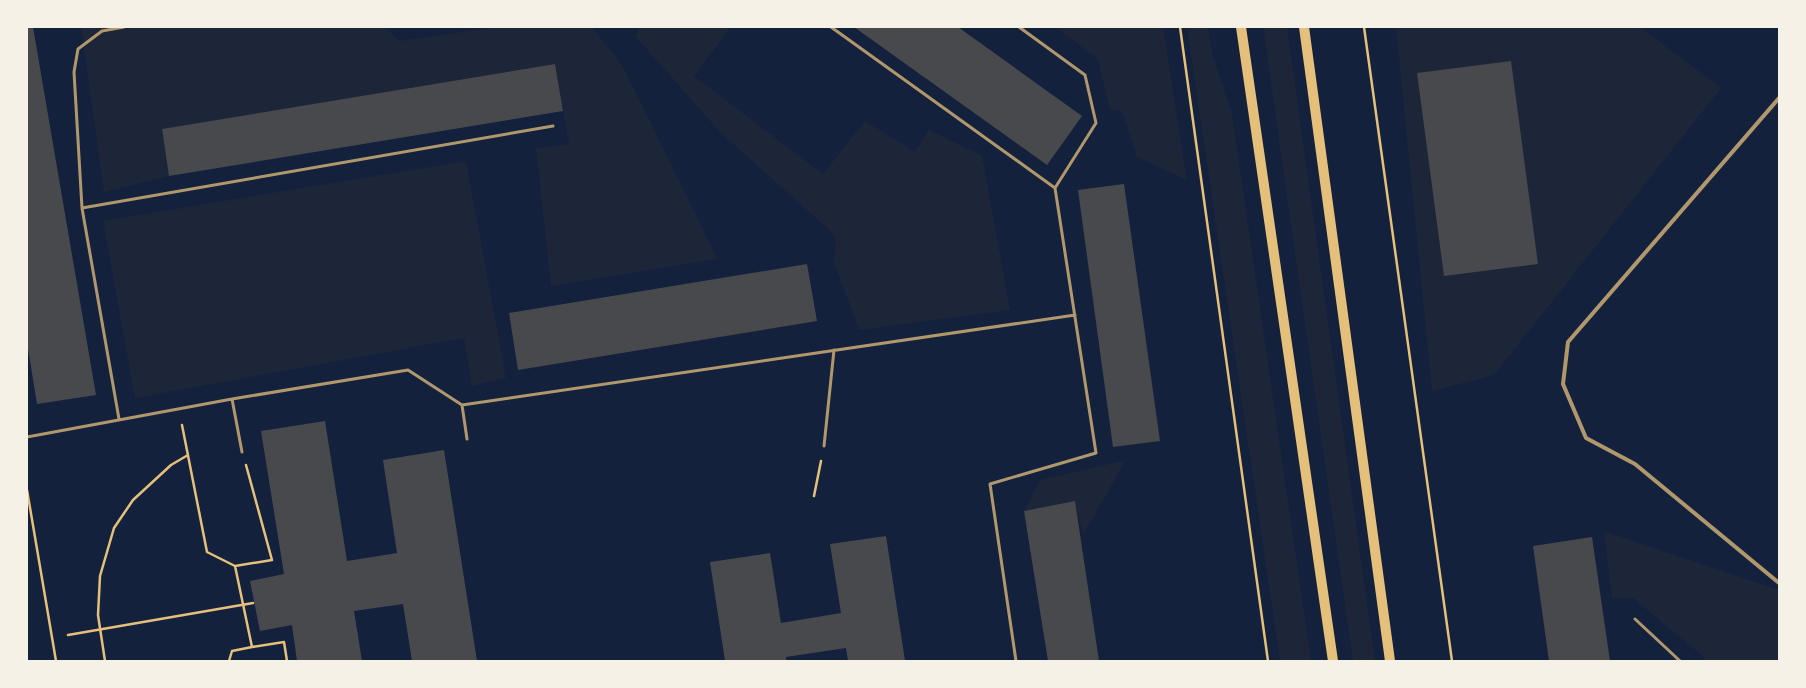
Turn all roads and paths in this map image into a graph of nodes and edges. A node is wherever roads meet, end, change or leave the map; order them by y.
1 (124, 27) edge
2 (831, 27) edge
3 (1019, 27) edge
4 (1180, 27) edge
5 (1241, 27) edge
6 (1304, 27) edge
7 (1364, 27) edge
8 (1778, 100) edge
9 (553, 126) dead end
10 (1055, 188) junction
11 (82, 208) junction
12 (1074, 316) junction
13 (834, 350) junction
14 (232, 399) junction
15 (462, 405) junction
16 (179, 408) junction
17 (119, 419) junction
18 (27, 437) edge
19 (467, 439) dead end
20 (824, 446) joint
21 (242, 452) joint
22 (188, 455) junction
23 (27, 490) edge
24 (814, 496) dead end
25 (235, 566) junction
26 (1779, 583) edge
27 (254, 603) dead end
28 (244, 604) junction
29 (1635, 620) dead end
30 (100, 629) junction
31 (68, 635) dead end
32 (252, 646) junction
33 (56, 661) edge
34 (105, 661) edge
35 (229, 661) edge
36 (287, 661) edge
37 (1016, 661) edge
38 (1268, 661) edge
39 (1333, 661) edge
40 (1390, 661) edge
41 (1452, 661) edge
42 (1680, 661) edge

1 - 11 lane
2 - 10 lane
3 - 10 lane
4 - 38 path
5 - 39 main road
6 - 40 main road
7 - 41 path
8 - 26 street
9 - 11 lane
10 - 12 lane
11 - 17 lane
12 - 13 lane
12 - 37 lane
13 - 15 lane
13 - 20 lane
14 - 15 lane
14 - 16 lane
14 - 21 lane
15 - 19 lane
16 - 17 lane
16 - 22 path
17 - 18 lane
20 - 24 path
21 - 25 path
22 - 25 path
22 - 30 path
23 - 33 path
25 - 28 path
27 - 28 path
28 - 30 path
28 - 32 path
29 - 42 lane
30 - 31 path
30 - 34 path
32 - 35 path
32 - 36 path

